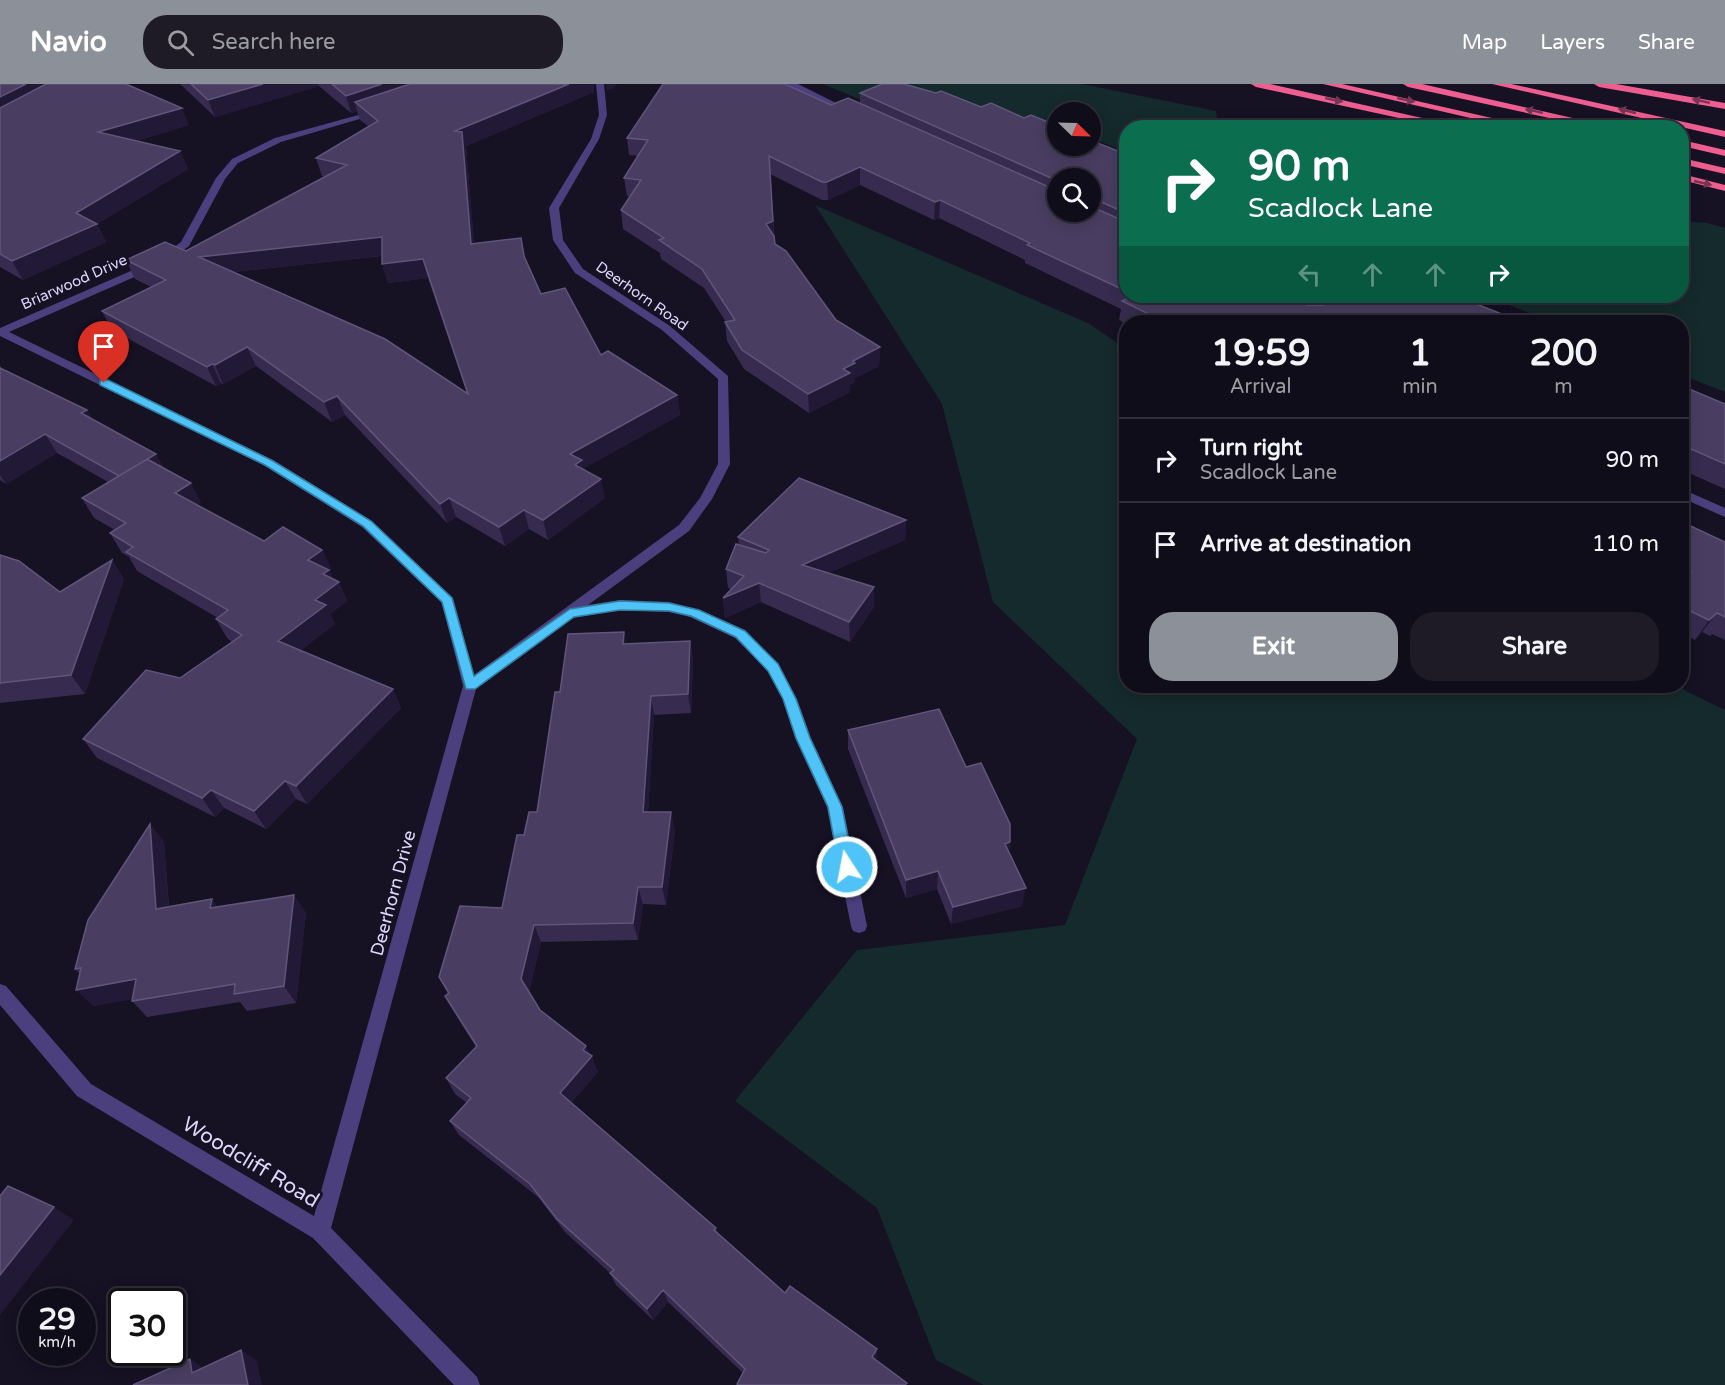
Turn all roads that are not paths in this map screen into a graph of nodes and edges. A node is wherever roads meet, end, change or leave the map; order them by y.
1 (600, 84) edge
2 (790, 84) edge
3 (1256, 84) edge
4 (1328, 84) edge
5 (1408, 84) edge
6 (1497, 84) edge
7 (1599, 84) edge
8 (392, 106) edge
9 (1725, 106) edge
10 (855, 113) edge
11 (1425, 120) edge
12 (1495, 120) edge
13 (1575, 120) edge
14 (1661, 120) edge
15 (1689, 126) edge
16 (1725, 134) edge
17 (1689, 145) edge
18 (1725, 153) edge
19 (1689, 163) edge
20 (1725, 171) edge
21 (1689, 179) edge
22 (1725, 188) edge
23 (1, 332) edge
24 (1689, 496) edge
25 (1725, 513) edge
26 (570, 613) junction
27 (470, 686) junction
28 (859, 926) dead end
29 (0, 992) edge
30 (320, 1231) junction
31 (469, 1385) edge

1 - 26 street, Deerhorn Road
2 - 10 street
3 -> 11 highway
4 -> 12 highway
13 -> 5 highway
14 -> 6 highway
9 -> 7 highway
8 - 23 street, Briarwood Drive
16 -> 15 highway
17 - 18 highway
19 - 20 highway
21 -> 22 highway
23 - 27 street
24 - 25 street
26 - 27 street
26 - 28 street
27 - 30 street, Deerhorn Drive
29 - 30 street, Woodcliff Road
30 - 31 street, Woodcliff Road

